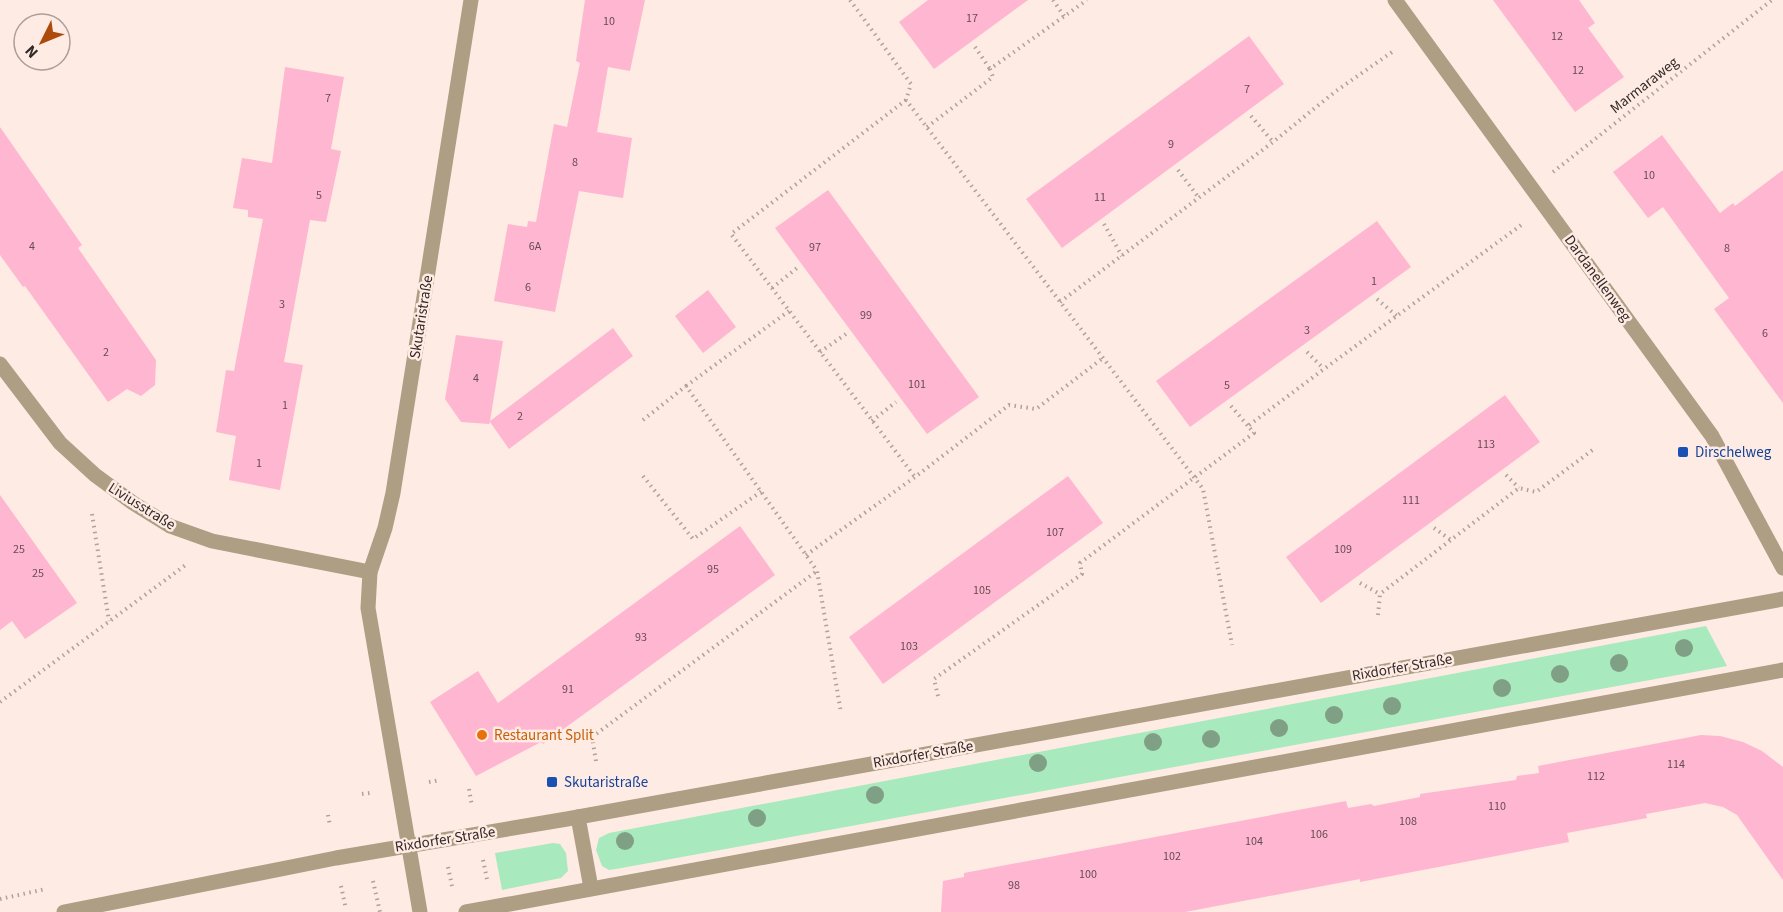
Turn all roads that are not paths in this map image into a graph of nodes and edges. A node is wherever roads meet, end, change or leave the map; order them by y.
1 (471, 0) edge
2 (1395, 0) edge
3 (0, 364) edge
4 (1783, 568) edge
5 (370, 572) junction
6 (1783, 599) edge
7 (1783, 670) edge
8 (578, 817) junction
9 (408, 846) junction
10 (591, 888) junction
11 (64, 912) edge
12 (420, 912) edge
13 (466, 912) edge

1 - 5 street, Skutaristraße
2 - 4 street, Dardanellenweg
3 - 5 street, Liviusstraße
5 - 9 street, Skutaristraße
6 - 8 street, Rixdorfer Straße
7 - 10 street
8 - 9 street, Rixdorfer Straße
8 - 10 street
9 - 11 street, Rixdorfer Straße
9 - 12 street, Skutaristraße
10 - 13 street

